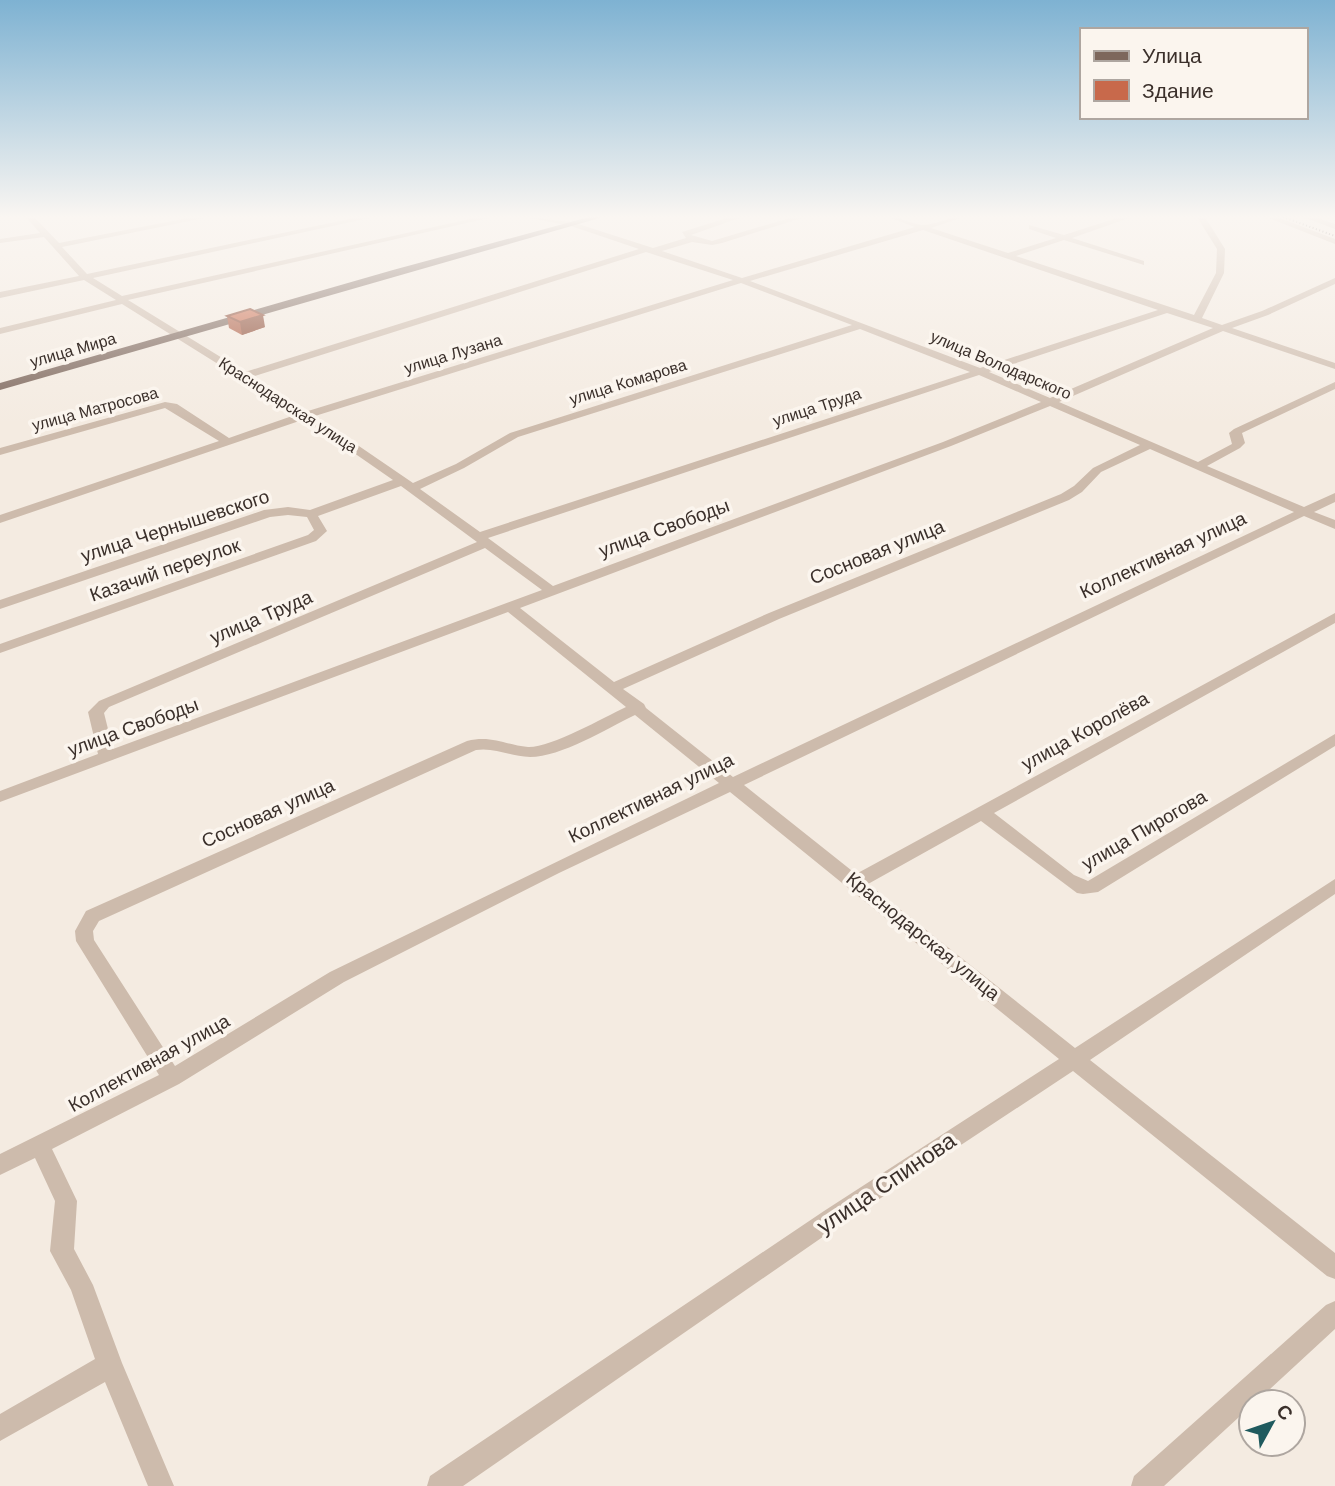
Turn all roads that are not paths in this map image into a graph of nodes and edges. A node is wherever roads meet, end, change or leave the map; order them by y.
1 (39, 286) edge
2 (101, 286) edge
3 (182, 286) edge
4 (352, 286) edge
5 (533, 286) edge
6 (723, 286) edge
7 (759, 286) edge
8 (1095, 286) edge
9 (1213, 286) edge
10 (1323, 286) edge
11 (0, 295) edge
12 (122, 300) junction
13 (1166, 310) junction
14 (1196, 320) junction
15 (862, 326) junction
16 (1223, 328) junction
17 (0, 331) edge
18 (176, 336) junction
19 (1335, 366) edge
20 (979, 372) junction
21 (243, 376) junction
22 (1335, 385) edge
23 (0, 387) edge
24 (1050, 402) junction
25 (307, 415) junction
26 (230, 443) junction
27 (1150, 445) junction
28 (0, 452) edge
29 (1198, 466) junction
30 (407, 484) junction
31 (1335, 497) edge
32 (1304, 512) junction
33 (311, 514) junction
34 (0, 519) edge
35 (1335, 525) edge
36 (483, 540) junction
37 (550, 590) junction
38 (0, 605) edge
39 (509, 606) junction
40 (1335, 617) edge
41 (0, 649) edge
42 (613, 688) junction
43 (639, 707) junction
44 (1335, 739) edge
45 (107, 757) junction
46 (733, 782) junction
47 (0, 797) edge
48 (981, 812) junction
49 (857, 882) junction
50 (1335, 885) edge
51 (1074, 1058) junction
52 (172, 1078) junction
53 (40, 1146) junction
54 (0, 1165) edge
55 (1335, 1268) edge
56 (1335, 1313) edge
57 (110, 1365) junction
58 (0, 1428) edge
59 (161, 1486) edge
60 (440, 1486) edge
61 (1144, 1486) edge

1 - 11 street
2 - 12 street, Краснодарская улица
3 - 12 street
4 - 18 main road, улица Мира
5 - 21 street
6 - 25 street, улица Лузана
7 - 15 street, улица Володарского
8 - 13 street
9 - 14 street
10 - 16 street, улица Свободы
12 - 17 street
12 - 18 street, Краснодарская улица
13 - 14 street
13 - 20 street, улица Труда
14 - 16 street
15 - 20 street, улица Володарского
15 - 30 street, улица Комарова
16 - 19 street
16 - 24 street, улица Свободы
18 - 21 street, Краснодарская улица
18 - 23 main road, улица Мира
20 - 24 street, улица Володарского
20 - 36 street, улица Труда
21 - 25 street, Краснодарская улица
22 - 29 street
24 - 27 street, улица Володарского
24 - 37 street, улица Свободы
25 - 26 street, улица Лузана
25 - 30 street, Краснодарская улица
26 - 28 street, улица Матросова
26 - 34 street, улица Лузана
27 - 29 street, улица Володарского
27 - 42 street, Сосновая улица
29 - 32 street, улица Володарского
30 - 33 street, улица Чернышевского
30 - 36 street, Краснодарская улица
31 - 32 street, Коллективная улица
32 - 35 street, улица Володарского
32 - 46 street, Коллективная улица
33 - 38 street, улица Чернышевского
33 - 41 street, Казачий переулок
36 - 37 street, Краснодарская улица
36 - 45 street, улица Труда
37 - 39 street, улица Свободы
39 - 42 street, Краснодарская улица
39 - 45 street, улица Свободы
40 - 48 street, улица Королёва
42 - 43 street, Краснодарская улица
43 - 46 street, Краснодарская улица
43 - 52 street, Сосновая улица
44 - 48 street, улица Пирогова
45 - 47 street, улица Свободы
46 - 49 street, Краснодарская улица
46 - 52 street, Коллективная улица
48 - 49 street, улица Королёва
49 - 51 street, Краснодарская улица
50 - 51 street, улица Спинова
51 - 55 street, Краснодарская улица
51 - 60 street, улица Спинова
52 - 53 street, Коллективная улица
53 - 54 street, Коллективная улица
53 - 57 street
56 - 61 street
57 - 58 street
57 - 59 street

